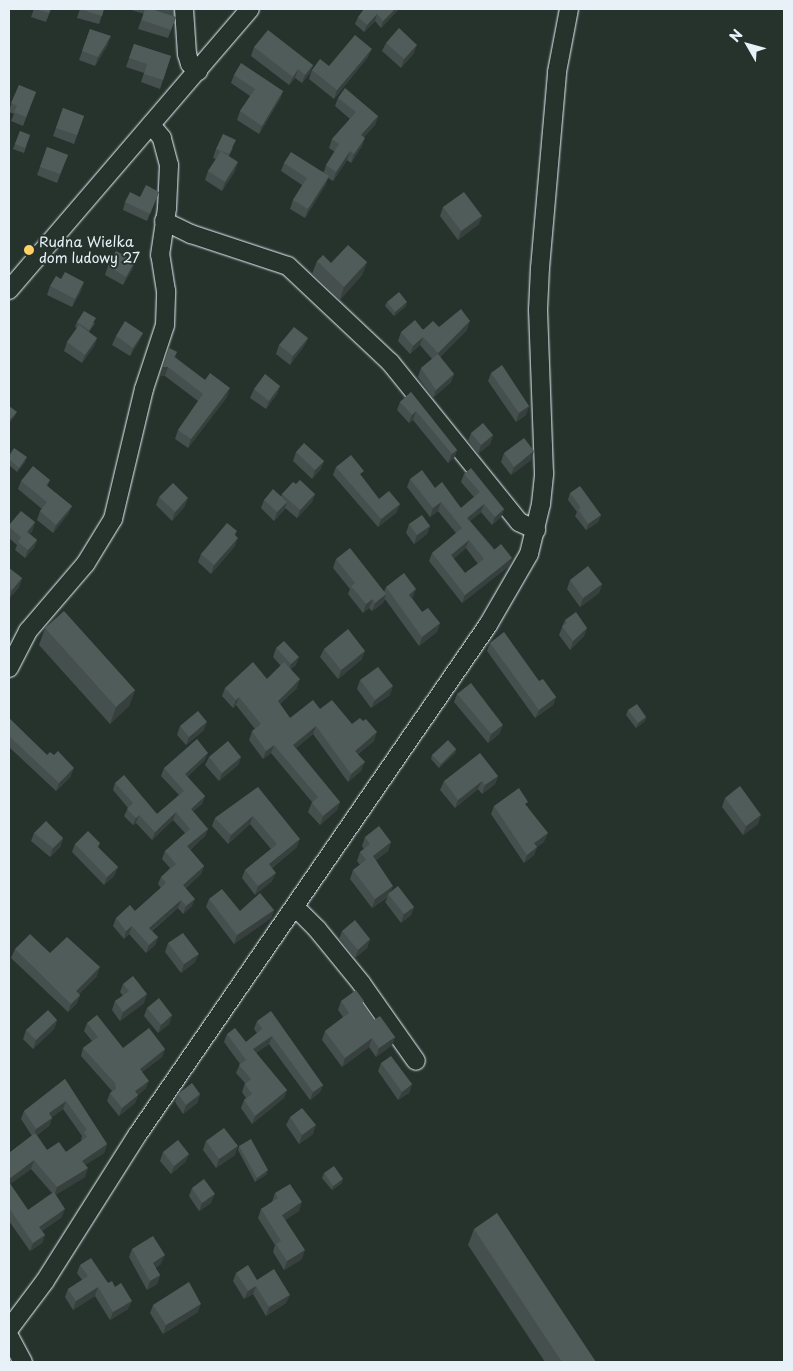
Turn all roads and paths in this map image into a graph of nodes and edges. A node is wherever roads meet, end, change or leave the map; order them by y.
1 (184, 9) edge
2 (250, 9) edge
3 (569, 9) edge
4 (198, 71) junction
5 (151, 125) junction
6 (164, 221) junction
7 (9, 290) edge
8 (536, 530) junction
9 (9, 668) edge
10 (296, 908) junction
11 (416, 1061) dead end
12 (9, 1329) edge
13 (9, 1336) edge
14 (23, 1362) edge

1 - 4 street
2 - 4 street
3 - 8 street
4 - 5 street
5 - 6 street
5 - 7 street
6 - 8 street
6 - 9 street
8 - 10 street
10 - 11 street
10 - 12 street
13 - 14 street

